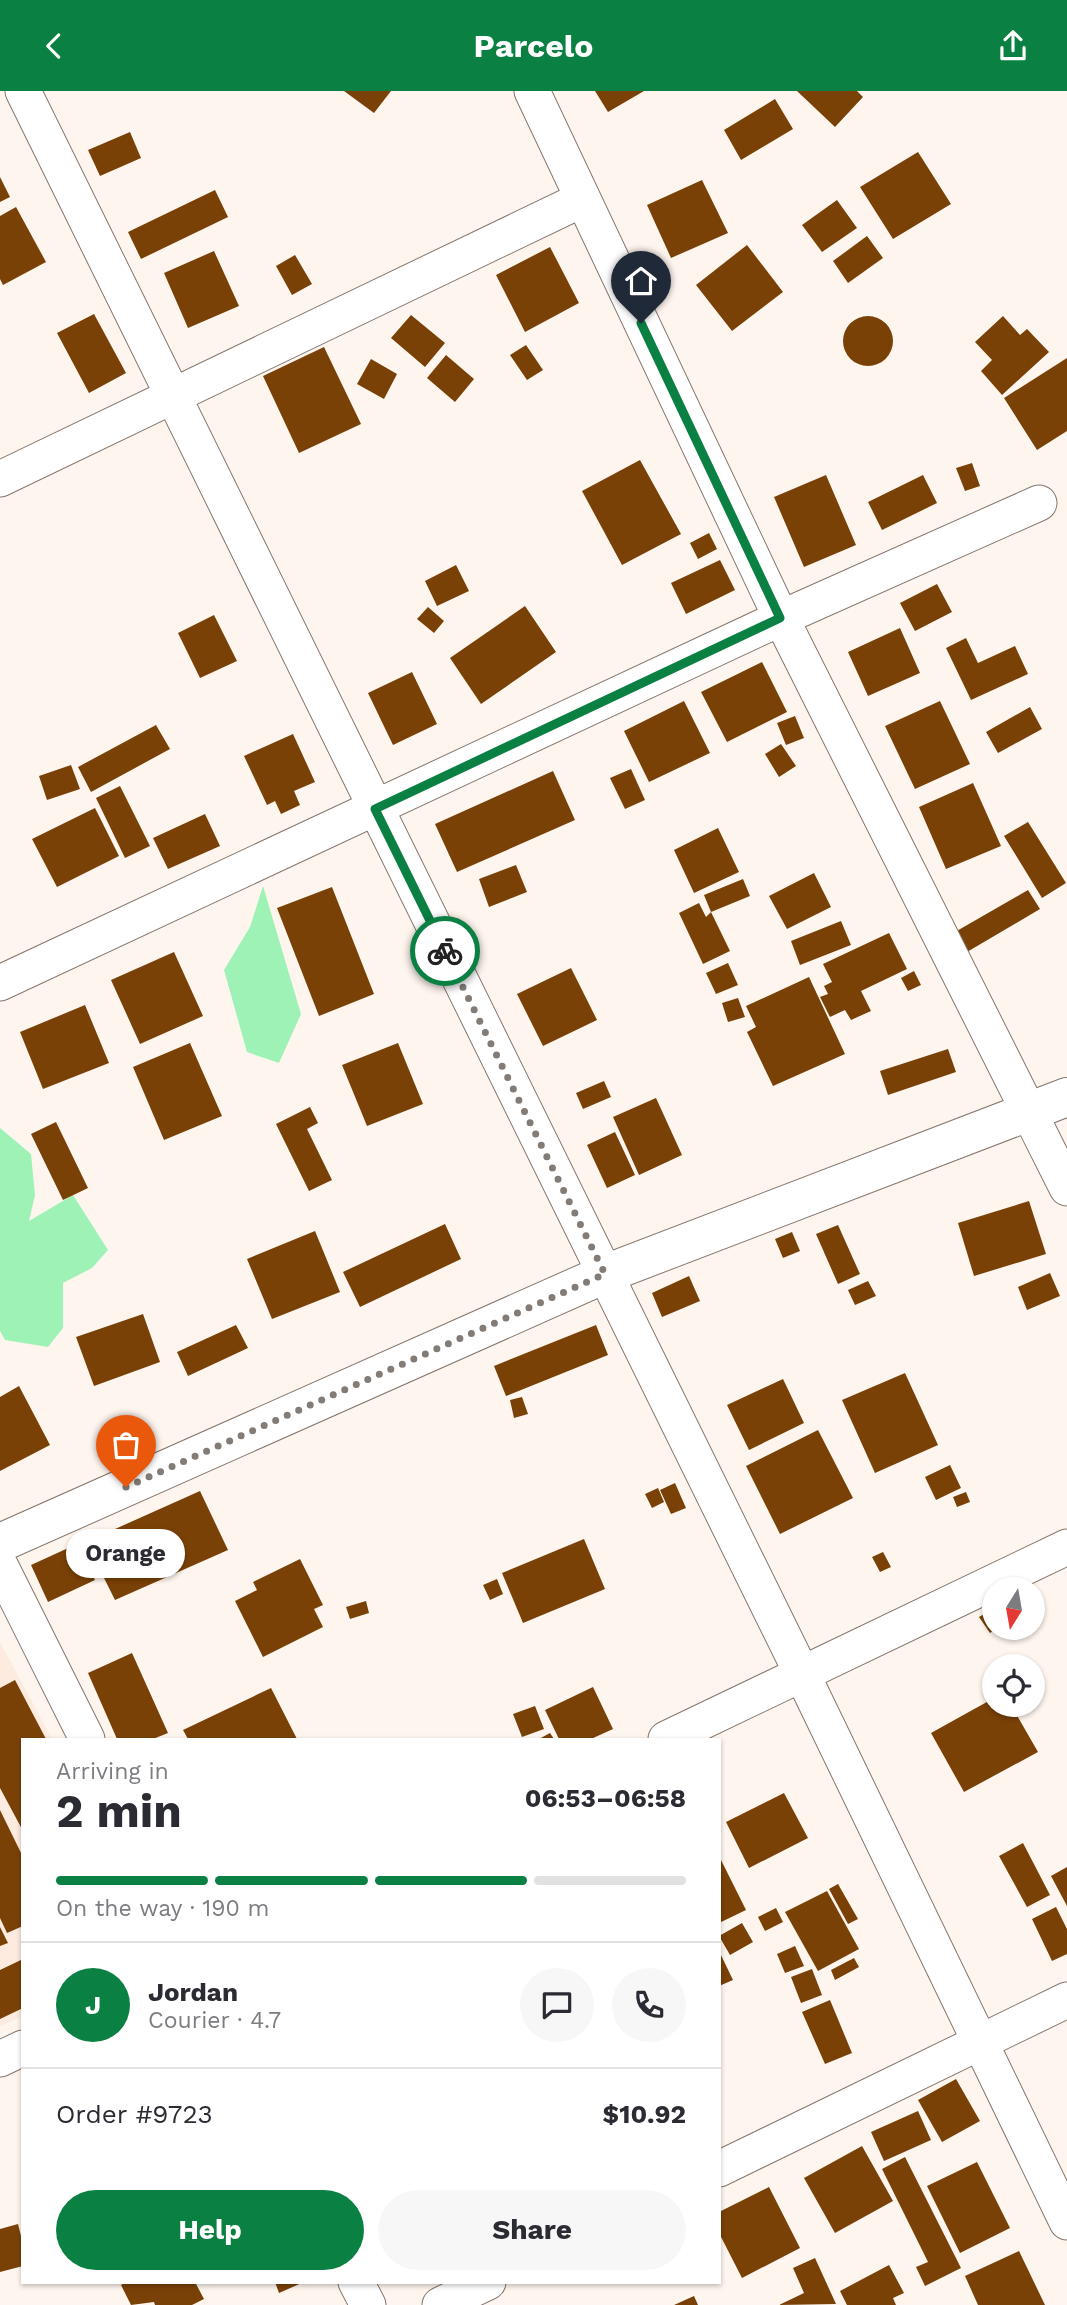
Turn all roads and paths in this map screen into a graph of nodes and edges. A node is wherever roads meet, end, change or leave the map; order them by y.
1 (23, 91) edge
2 (531, 91) edge
3 (583, 199) junction
4 (174, 396) junction
5 (0, 479) edge
6 (1039, 503) dead end
7 (780, 618) junction
8 (375, 809) junction
9 (0, 983) edge
10 (1067, 1097) edge
11 (1028, 1112) junction
12 (1067, 1188) edge
13 (605, 1274) junction
14 (0, 1543) edge
15 (1067, 1547) edge
16 (0, 1565) edge
17 (802, 1674) junction
18 (86, 1738) edge
19 (668, 1738) edge
20 (1067, 2000) edge
21 (981, 2042) junction
22 (21, 2049) edge
23 (0, 2059) edge
24 (721, 2168) edge
25 (1067, 2222) edge
26 (357, 2284) edge
27 (484, 2284) edge
28 (368, 2305) edge
29 (440, 2305) edge

1 - 4 street
2 - 3 street
3 - 4 street
3 - 7 street
4 - 5 street
4 - 8 street
6 - 7 street
7 - 8 street
7 - 11 street
8 - 9 street
8 - 13 street
10 - 11 main road
11 - 12 street
11 - 13 main road
13 - 14 main road
13 - 17 street
15 - 17 street
16 - 18 street
17 - 19 street
17 - 21 street
20 - 21 street
21 - 24 street
21 - 25 street
22 - 23 street
26 - 28 street
27 - 29 street

